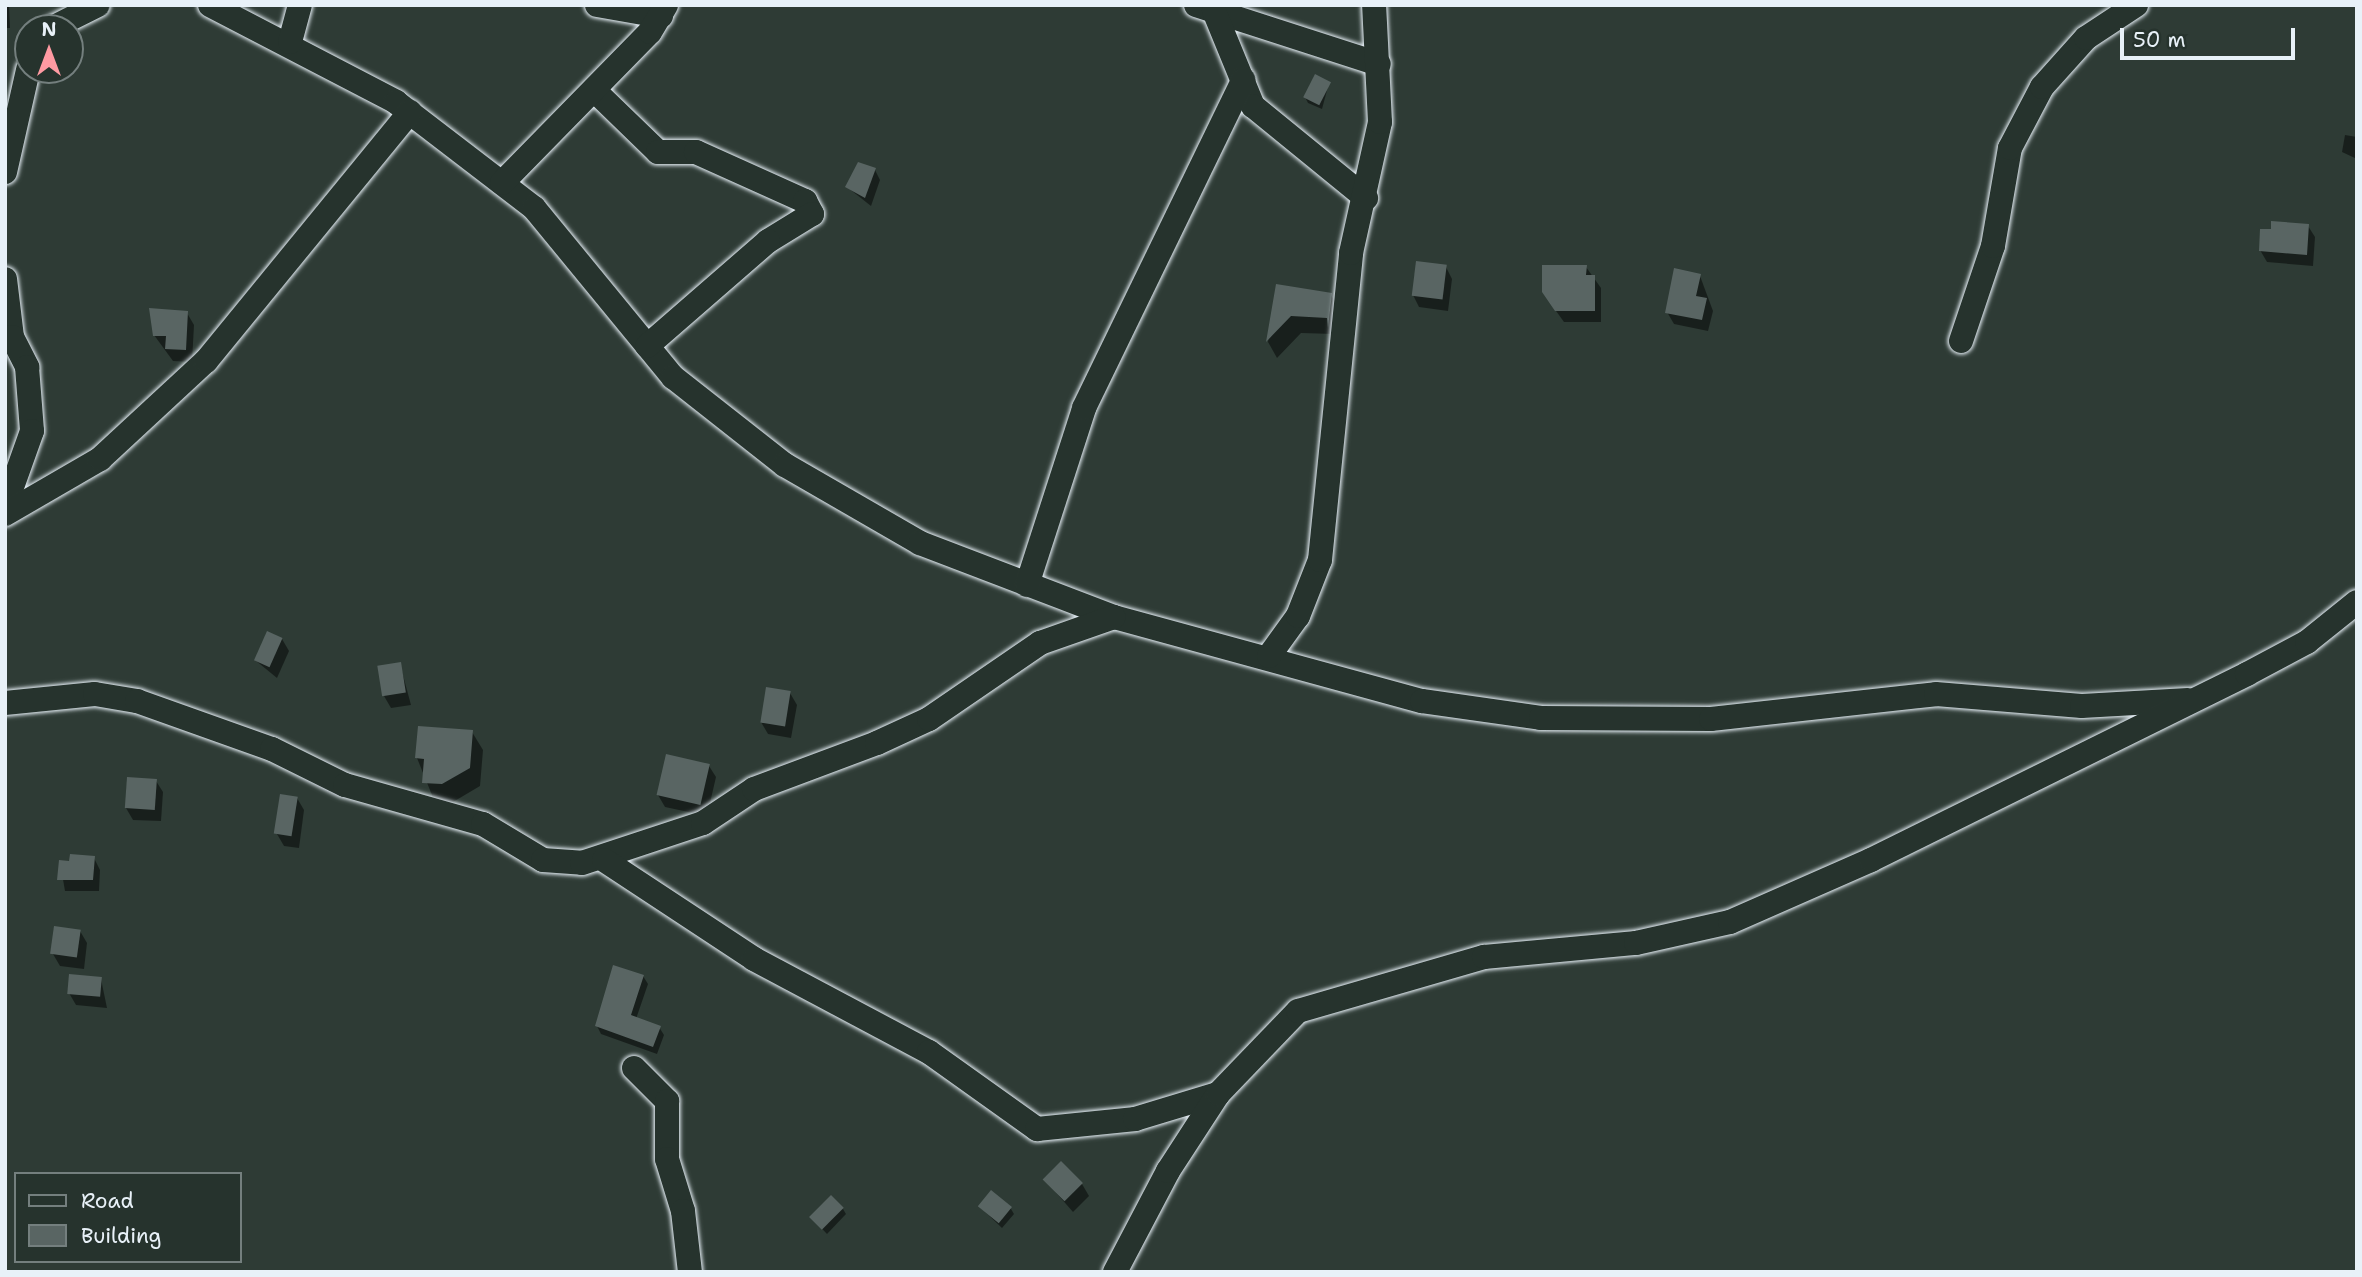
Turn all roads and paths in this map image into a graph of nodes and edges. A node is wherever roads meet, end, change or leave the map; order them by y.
1 (98, 5) edge
2 (210, 5) edge
3 (300, 5) edge
4 (597, 5) edge
5 (1374, 5) edge
6 (2136, 5) edge
7 (1205, 8) edge
8 (663, 10) edge
9 (80, 14) edge
10 (1267, 17) edge
11 (290, 42) junction
12 (1379, 64) junction
13 (1243, 80) junction
14 (25, 84) edge
15 (594, 90) junction
16 (410, 112) junction
17 (5, 172) edge
18 (502, 183) junction
19 (1366, 198) junction
20 (5, 279) edge
21 (1961, 341) dead end
22 (647, 346) junction
23 (5, 507) edge
24 (5, 514) edge
25 (1027, 585) junction
26 (2357, 602) edge
27 (1114, 617) junction
28 (1269, 656) junction
29 (2188, 700) junction
30 (5, 703) edge
31 (604, 860) junction
32 (634, 1068) dead end
33 (1219, 1094) junction
34 (690, 1272) edge
35 (1115, 1272) edge

1 - 9 street
2 - 11 street
3 - 11 street
4 - 8 street
5 - 12 street
6 - 21 street
7 - 10 street
7 - 13 street
8 - 15 street
10 - 12 street
11 - 16 street
12 - 19 street
13 - 19 street
13 - 25 street
14 - 17 street
15 - 18 street
15 - 22 street
16 - 18 street
16 - 24 street
18 - 22 street
19 - 28 street
20 - 23 street
22 - 25 street
25 - 27 street
26 - 29 street
27 - 28 street
27 - 31 street
28 - 29 street
29 - 33 street
30 - 31 street
31 - 33 street
32 - 34 street
33 - 35 street

